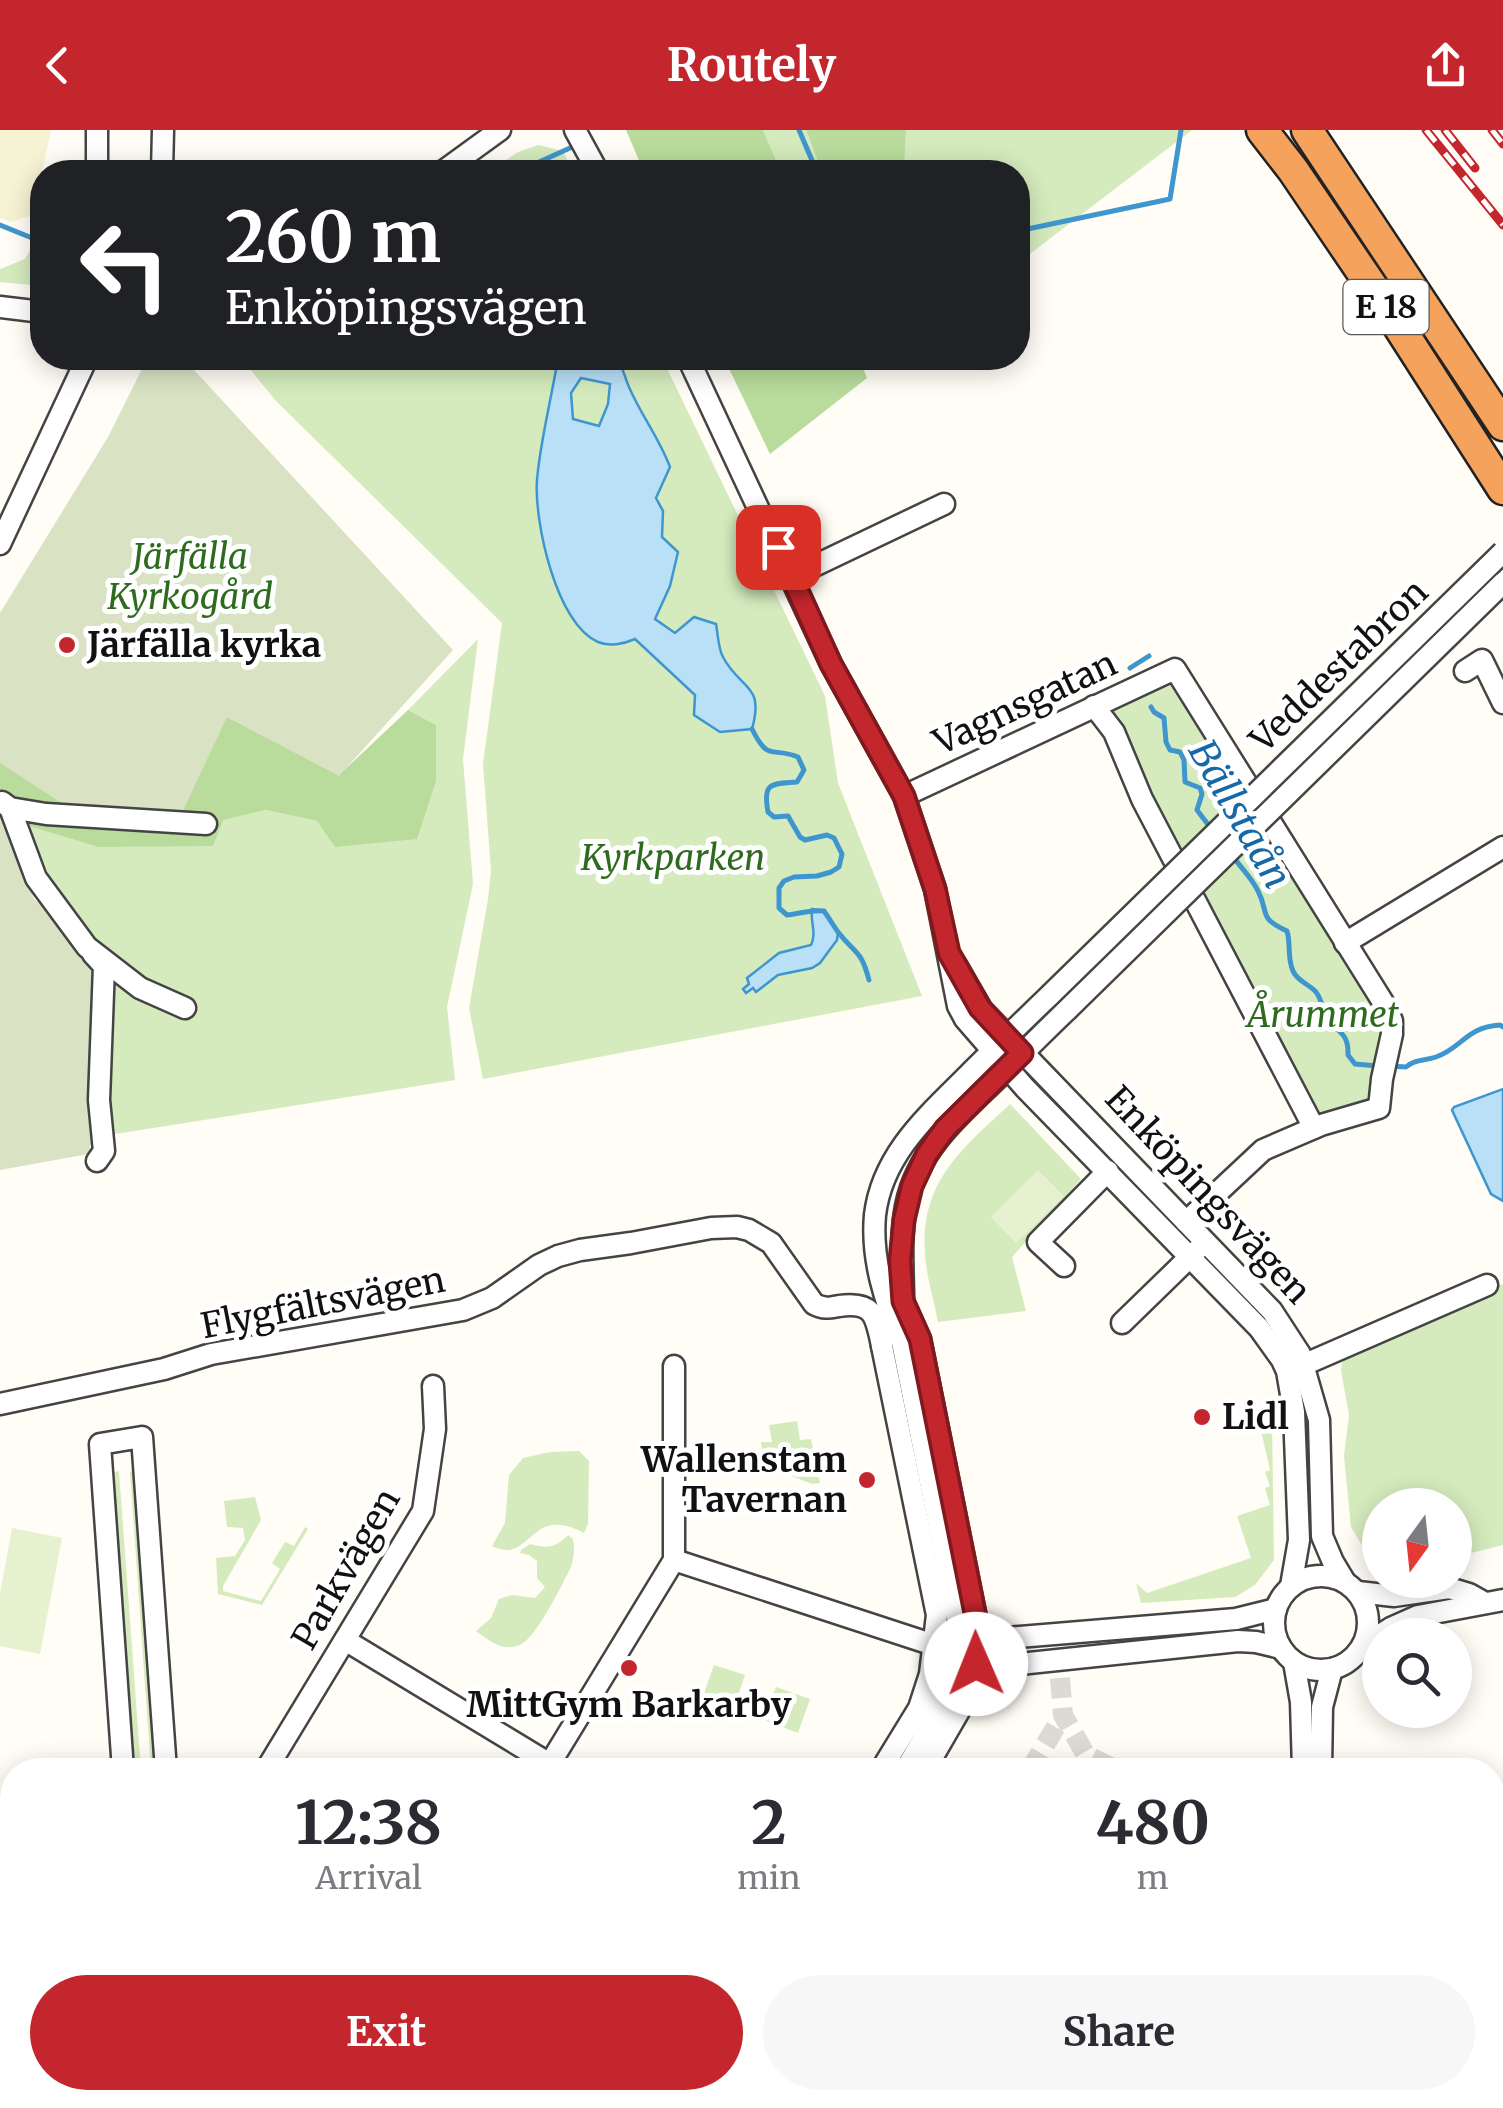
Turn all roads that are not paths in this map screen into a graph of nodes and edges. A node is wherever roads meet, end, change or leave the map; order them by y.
1 (97, 130) edge
2 (164, 130) edge
3 (500, 130) edge
4 (575, 130) edge
5 (1262, 130) edge
6 (1307, 130) edge
7 (97, 160) edge
8 (163, 160) edge
9 (459, 160) edge
10 (591, 160) edge
11 (0, 307) edge
12 (30, 311) edge
13 (81, 370) edge
14 (694, 370) edge
15 (1503, 424) edge
16 (1503, 489) edge
17 (944, 504) dead end
18 (0, 544) edge
19 (1503, 552) edge
20 (812, 567) dead end
21 (1503, 583) edge
22 (1465, 670) dead end
23 (1503, 703) edge
24 (1094, 706) junction
25 (904, 796) junction
26 (5, 804) edge
27 (206, 824) dead end
28 (1503, 847) edge
29 (1345, 943) junction
30 (88, 947) junction
31 (185, 1008) dead end
32 (999, 1044) junction
33 (1015, 1061) junction
34 (1314, 1128) junction
35 (98, 1161) dead end
36 (1108, 1171) junction
37 (1186, 1222) junction
38 (1206, 1242) junction
39 (1189, 1258) junction
40 (1064, 1266) dead end
41 (1487, 1285) dead end
42 (895, 1303) junction
43 (1122, 1323) dead end
44 (892, 1344) junction
45 (674, 1366) dead end
46 (1295, 1368) junction
47 (432, 1386) dead end
48 (0, 1404) edge
49 (674, 1560) junction
50 (1291, 1586) junction
51 (1351, 1587) junction
52 (1494, 1602) edge
53 (1276, 1609) junction
54 (1368, 1618) edge
55 (1413, 1618) edge
56 (1058, 1634) junction
57 (345, 1640) junction
58 (980, 1641) junction
59 (934, 1645) junction
60 (1362, 1646) edge
61 (956, 1651) junction
62 (1288, 1655) junction
63 (976, 1664) junction
64 (1332, 1668) junction
65 (1060, 1669) junction
66 (122, 1758) edge
67 (165, 1758) edge
68 (273, 1758) edge
69 (536, 1758) edge
70 (558, 1758) edge
71 (888, 1758) edge
72 (912, 1758) edge
73 (932, 1758) edge
74 (1303, 1758) edge
75 (1321, 1758) edge

1 - 7 street
2 - 8 street
3 - 9 street
4 - 10 street
5 - 16 highway, E 18
6 - 15 highway, E 18
11 - 12 street
13 - 18 street
14 - 25 street, Enköpingsvägen
17 - 20 street
19 - 32 street, Veddestabron, bridge
21 - 33 street, Veddestabron, bridge
22 - 23 street
24 - 25 street, Vagnsgatan
24 - 29 street, Vagnsgatan
24 - 34 street
25 - 32 street, Enköpingsvägen
26 - 27 street
26 - 30 street
28 - 29 street
29 - 34 street
30 - 31 street
30 - 35 street
32 - 33 street, Enköpingsvägen
32 - 42 street, Veddestabron
33 - 36 street, Enköpingsvägen
33 - 37 street, Enköpingsvägen
33 - 42 street, Veddestabron
34 - 37 street
36 - 39 street, Enköpingsvägen
36 - 40 street
37 - 38 street, Enköpingsvägen
38 - 39 street
38 - 46 street, Enköpingsvägen
39 - 43 street
39 - 46 street, Enköpingsvägen
41 - 46 street
42 - 44 street
42 - 58 street
44 - 48 street, Flygfältsvägen
44 - 59 street
44 - 61 street
45 - 49 street
46 - 50 street, Enköpingsvägen
46 - 51 street, Enköpingsvägen
47 - 57 street, Parkvägen
49 - 59 street
49 - 70 street
50 - 51 street
50 - 53 street
51 - 52 street
51 - 54 street
52 - 55 street
53 - 56 street
53 - 62 street
56 - 58 street
56 - 65 street
57 - 68 street, Parkvägen
57 - 69 street
58 - 61 street
58 - 63 street
59 - 61 street
59 - 71 street
60 - 64 street
61 - 63 street
61 - 72 street
62 - 64 street
62 - 65 street
62 - 74 street
63 - 65 street
63 - 73 street
64 - 75 street
66 - 67 street

